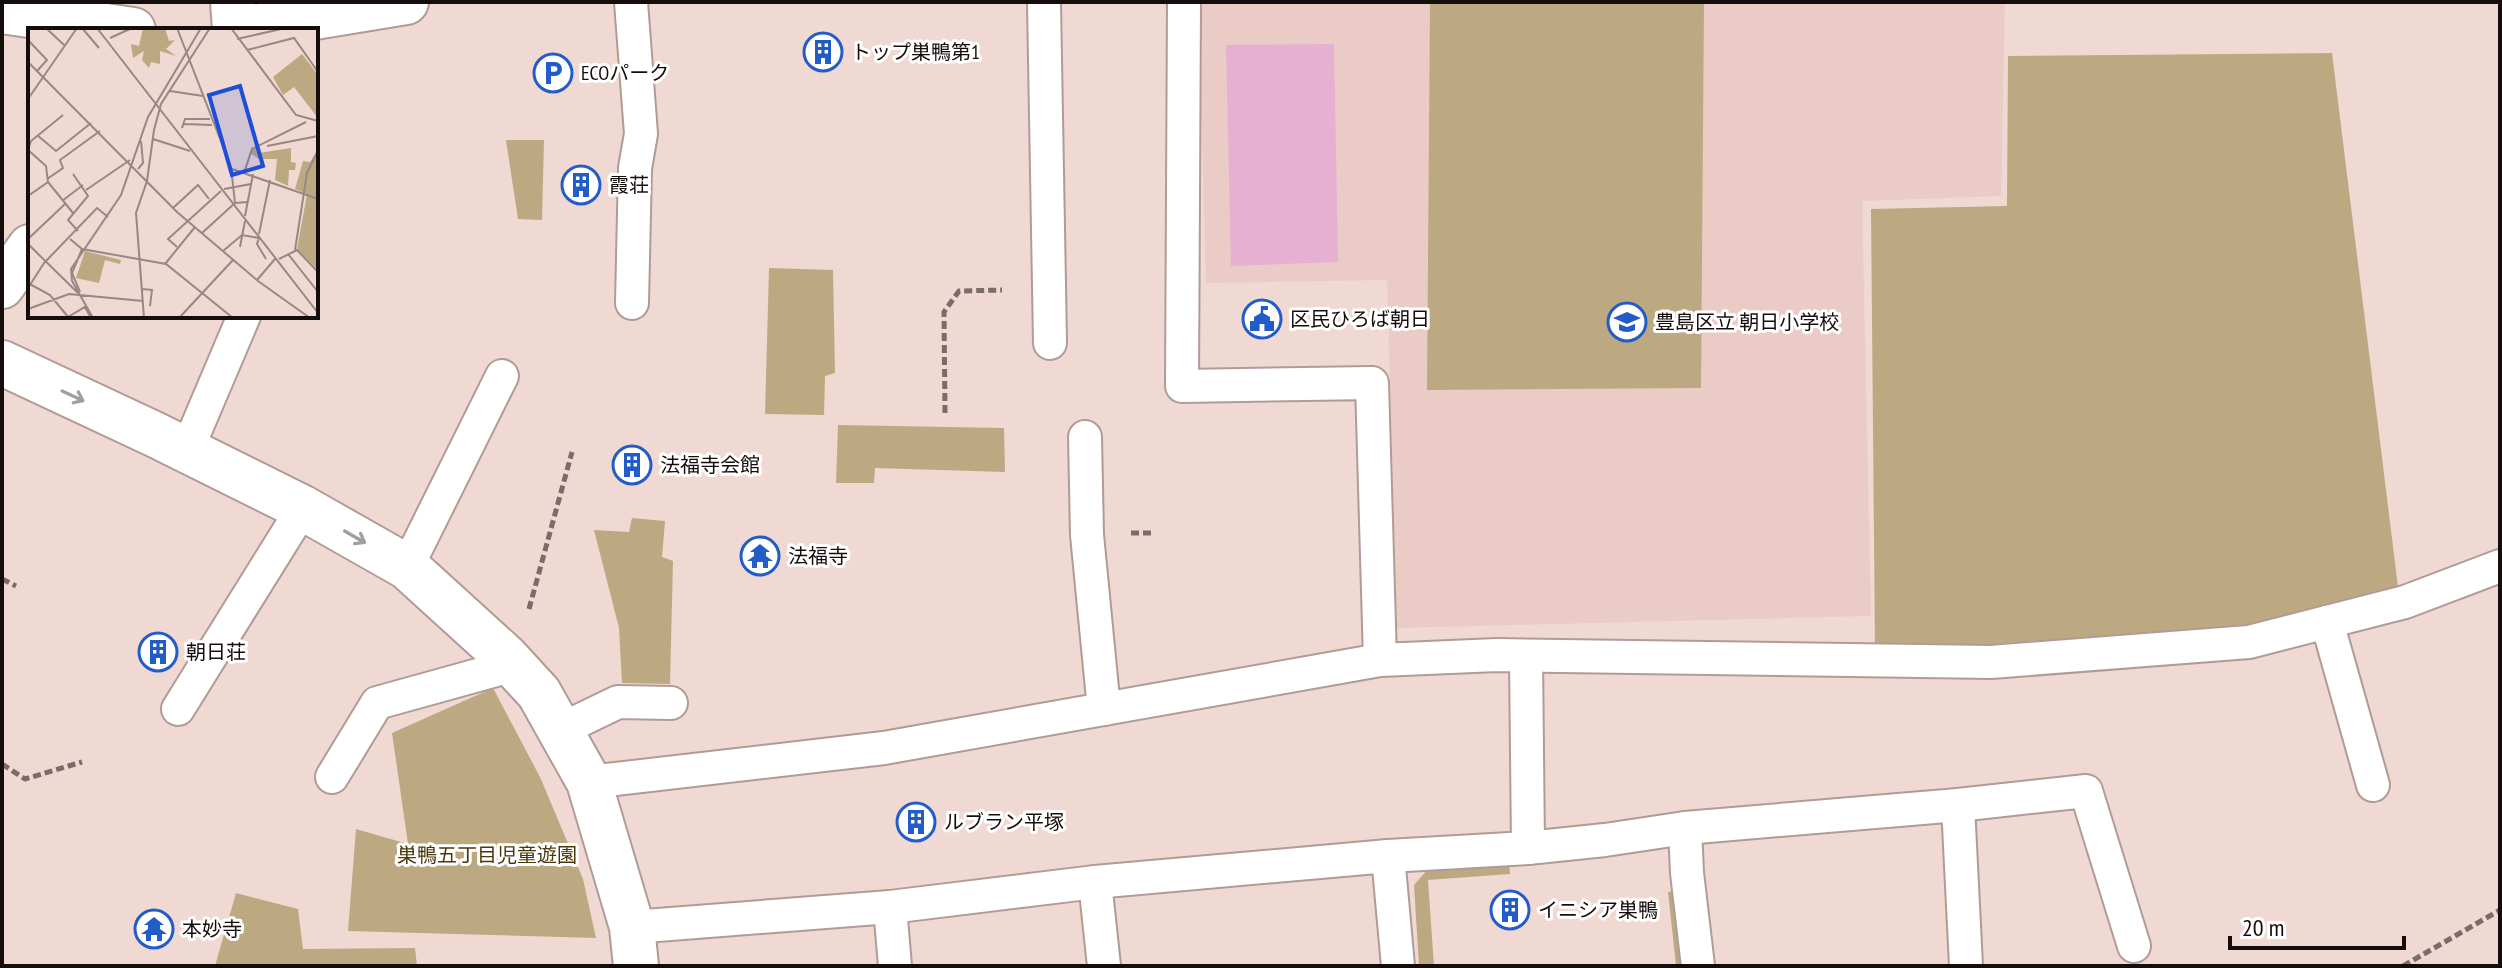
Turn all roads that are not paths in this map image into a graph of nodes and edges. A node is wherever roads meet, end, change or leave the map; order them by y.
1 (233, 2) edge
2 (406, 2) edge
3 (631, 2) edge
4 (1044, 2) edge
5 (1184, 2) edge
6 (2, 11) edge
7 (119, 28) edge
8 (236, 28) edge
9 (248, 28) edge
10 (28, 250) edge
11 (2, 286) edge
12 (632, 303) dead end
13 (243, 318) edge
14 (1050, 343) dead end
15 (2, 363) edge
16 (502, 376) dead end
17 (1085, 437) dead end
18 (187, 450) junction
19 (303, 508) junction
20 (2500, 566) edge
21 (407, 567) junction
22 (2327, 622) junction
23 (1526, 656) junction
24 (1380, 660) junction
25 (514, 665) junction
26 (671, 703) dead end
27 (178, 709) dead end
28 (1104, 709) junction
29 (560, 730) junction
30 (332, 777) dead end
31 (589, 782) junction
32 (2373, 785) dead end
33 (1958, 805) junction
34 (1685, 828) junction
35 (1528, 848) junction
36 (1388, 856) junction
37 (1095, 882) junction
38 (890, 907) junction
39 (2134, 946) dead end
40 (634, 947) edge
41 (895, 966) edge
42 (1104, 966) edge
43 (1398, 966) edge
44 (1698, 966) edge
45 (1966, 966) edge

1 - 8 street
2 - 9 street
3 - 12 lane
4 - 14 lane
5 - 24 lane
6 - 7 street
10 - 11 street
13 - 18 lane
15 -> 18 street
16 - 21 lane
17 - 28 lane
18 - 19 street
19 -> 21 street
19 - 27 lane
20 - 22 lane
21 - 25 street
22 - 23 lane
22 - 32 lane
23 - 24 lane
23 - 35 lane
24 - 28 lane
25 - 29 street
25 - 30 lane
26 - 29 lane
28 - 31 lane
29 - 31 street
31 - 40 street
33 - 34 lane
33 - 39 lane
33 - 45 lane
34 - 35 lane
34 - 44 lane
35 - 36 lane
36 - 37 lane
36 - 43 lane
37 - 38 lane
37 - 42 lane
38 - 40 lane
38 - 41 lane

